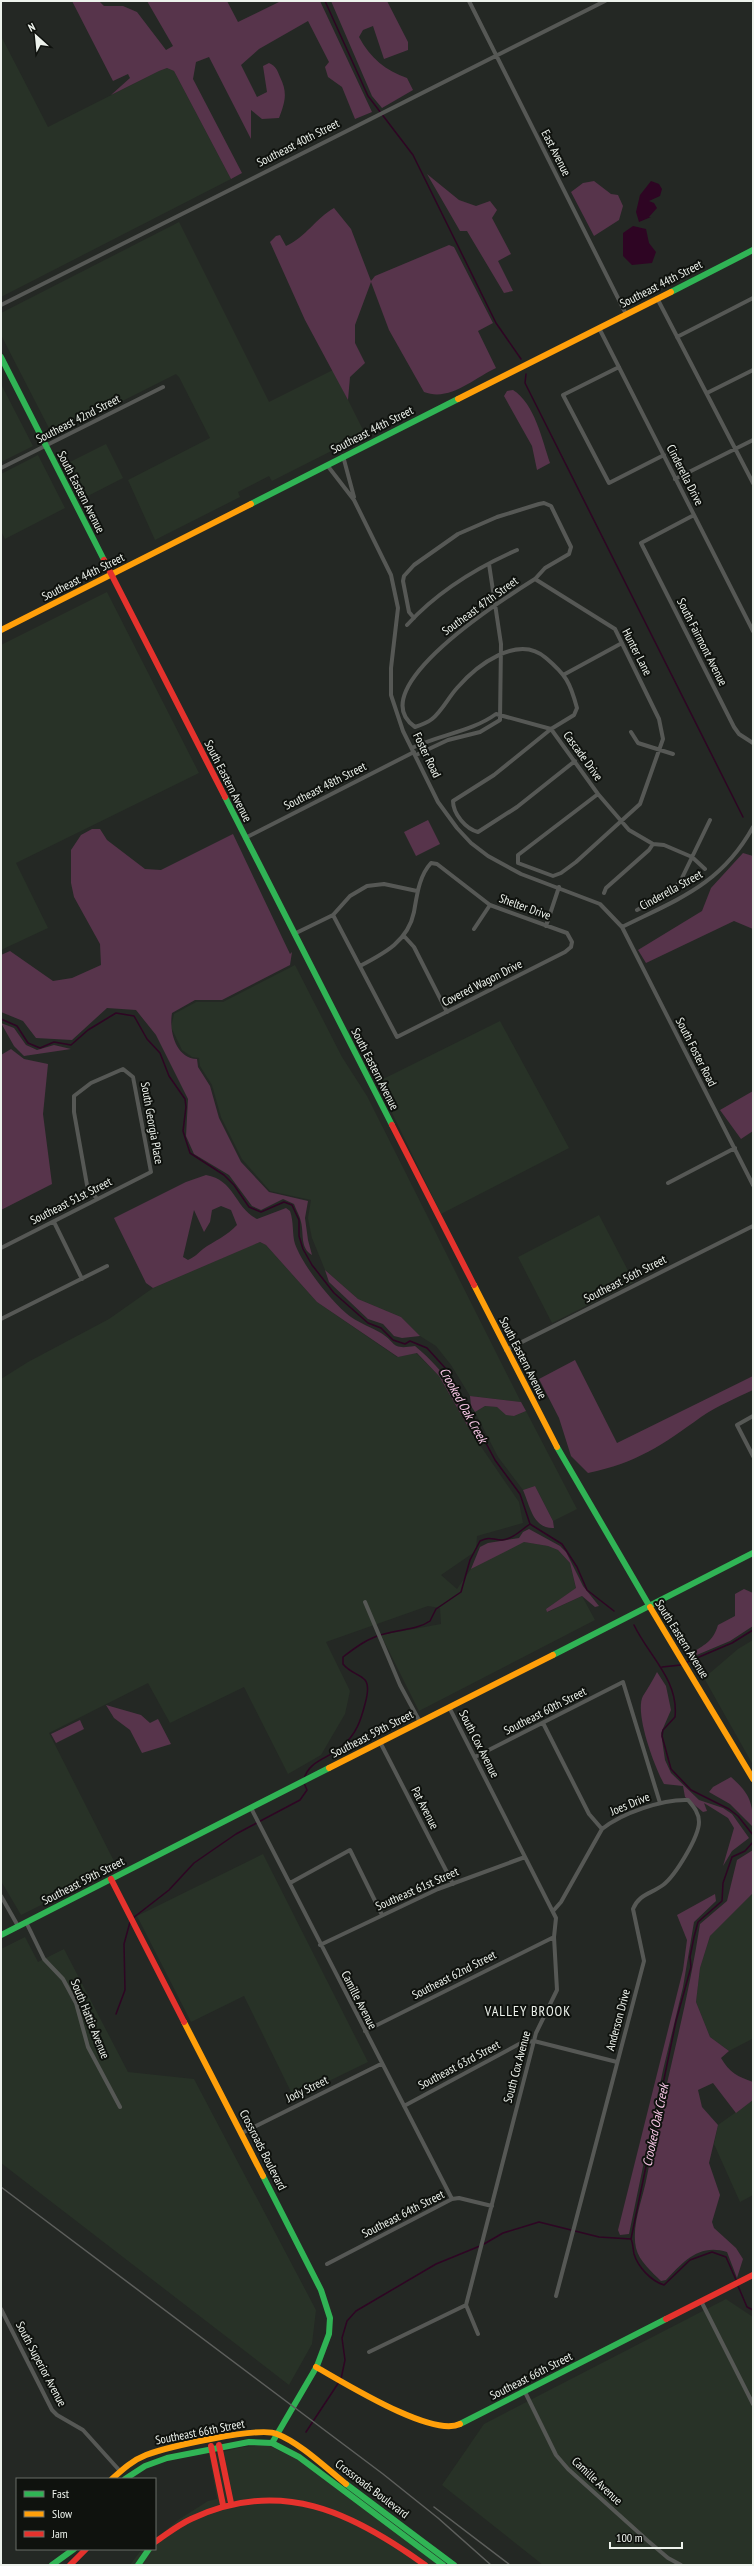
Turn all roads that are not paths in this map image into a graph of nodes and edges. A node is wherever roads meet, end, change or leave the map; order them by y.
1 (469, 1) edge
2 (605, 1) edge
3 (496, 56) junction
4 (753, 250) edge
5 (657, 298) junction
6 (753, 298) edge
7 (1, 305) edge
8 (626, 314) junction
9 (598, 328) junction
10 (677, 338) junction
11 (1, 357) edge
12 (619, 367) junction
13 (753, 370) edge
14 (163, 387) dead end
15 (707, 393) junction
16 (753, 440) edge
17 (46, 446) junction
18 (735, 448) junction
19 (664, 455) junction
20 (343, 456) junction
21 (327, 465) junction
22 (1, 468) edge
23 (675, 479) junction
24 (753, 483) edge
25 (354, 500) junction
26 (694, 515) junction
27 (517, 550) dead end
28 (489, 564) junction
29 (111, 576) junction
30 (535, 578) junction
31 (496, 604) junction
32 (414, 618) junction
33 (407, 625) dead end
34 (1, 630) edge
35 (753, 631) edge
36 (622, 643) junction
37 (500, 655) junction
38 (565, 674) junction
39 (500, 715) junction
40 (551, 729) junction
41 (631, 732) dead end
42 (753, 743) edge
43 (659, 750) junction
44 (414, 752) junction
45 (673, 754) dead end
46 (575, 761) junction
47 (598, 794) junction
48 (710, 820) dead end
49 (621, 823) junction
50 (753, 827) edge
51 (245, 838) junction
52 (653, 844) junction
53 (692, 857) junction
54 (705, 869) dead end
55 (559, 887) junction
56 (417, 891) junction
57 (604, 893) dead end
58 (490, 905) junction
59 (637, 910) dead end
60 (333, 915) junction
61 (546, 926) junction
62 (622, 927) junction
63 (474, 929) dead end
64 (294, 934) junction
65 (404, 936) junction
66 (572, 942) joint
67 (360, 966) junction
68 (447, 1012) junction
69 (735, 1148) junction
70 (151, 1172) joint
71 (668, 1183) dead end
72 (753, 1185) edge
73 (97, 1199) junction
74 (54, 1222) junction
75 (753, 1226) edge
76 (1, 1248) edge
77 (106, 1266) dead end
78 (82, 1279) junction
79 (1, 1319) edge
80 (506, 1350) junction
81 (753, 1416) edge
82 (753, 1456) edge
83 (753, 1553) edge
84 (365, 1602) dead end
85 (649, 1606) junction
86 (623, 1682) joint
87 (449, 1707) junction
88 (420, 1722) junction
89 (543, 1723) junction
90 (380, 1742) junction
91 (475, 1757) junction
92 (753, 1779) edge
93 (660, 1803) junction
94 (251, 1808) junction
95 (602, 1829) junction
96 (525, 1857) junction
97 (110, 1879) junction
98 (290, 1883) junction
99 (453, 1884) junction
100 (1, 1896) edge
101 (554, 1910) junction
102 (382, 1915) junction
103 (26, 1922) junction
104 (18, 1926) junction
105 (1, 1935) edge
106 (554, 1937) junction
107 (320, 1945) junction
108 (364, 2031) junction
109 (534, 2041) junction
110 (617, 2062) junction
111 (381, 2064) junction
112 (404, 2106) junction
113 (120, 2107) dead end
114 (242, 2133) junction
115 (452, 2199) junction
116 (492, 2206) junction
117 (327, 2264) dead end
118 (753, 2275) edge
119 (556, 2296) dead end
120 (701, 2301) junction
121 (466, 2304) junction
122 (1, 2310) edge
123 (478, 2334) dead end
124 (369, 2352) dead end
125 (316, 2367) junction
126 (525, 2392) junction
127 (753, 2404) edge
128 (276, 2434) junction
129 (218, 2439) junction
130 (210, 2440) junction
131 (272, 2443) junction
132 (220, 2448) junction
133 (212, 2449) junction
134 (120, 2471) junction
135 (113, 2478) edge
136 (126, 2478) edge
137 (231, 2503) junction
138 (223, 2505) junction
139 (156, 2541) edge
140 (73, 2550) edge
141 (85, 2550) edge
142 (148, 2550) edge
143 (52, 2565) edge
144 (70, 2565) edge
145 (138, 2565) edge
146 (425, 2565) edge
147 (443, 2565) edge
148 (454, 2565) edge
149 (680, 2565) edge

1 - 3 street, East Avenue
2 - 3 street, Southeast 40th Street
3 - 7 street, Southeast 40th Street
3 - 8 street, East Avenue
4 - 5 main road, Southeast 44th Street
5 - 8 main road, Southeast 44th Street
5 - 10 street
6 - 10 street
8 - 9 main road, Southeast 44th Street
9 - 12 street, Cinderella Drive
9 - 20 main road, Southeast 44th Street
10 - 15 street
11 - 17 main road, South Eastern Avenue
12 - 19 street, Cinderella Drive
12 - 19 street
13 - 15 street
14 - 17 street, Southeast 42nd Street
15 - 18 street
16 - 18 street
17 - 22 street, Southeast 42nd Street
17 - 29 main road, South Eastern Avenue
18 - 23 street
18 - 24 street
19 - 23 street, Cinderella Drive
20 - 21 main road, Southeast 44th Street
20 - 25 street, Foster Road
21 - 25 street, Foster Road
21 - 29 main road, Southeast 44th Street
23 - 26 street, Cinderella Drive
25 - 44 street, Foster Road
26 - 35 street, Cinderella Drive
26 - 42 street, South Fairmont Avenue
27 - 28 street
28 - 31 street
28 - 32 street
29 - 34 main road, Southeast 44th Street
29 - 51 main road, South Eastern Avenue
30 - 31 street, Southeast 47th Street
30 - 32 street, Southeast 47th Street
30 - 36 street, Hunter Lane
31 - 37 street
31 - 37 street, Southeast 47th Street
32 - 33 street
36 - 38 street
36 - 43 street, Hunter Lane
37 - 38 street
37 - 39 street
38 - 40 street
39 - 40 street, Cascade Drive
39 - 44 street, Southeast 48th Street
39 - 44 street, Southeast 48th Street
40 - 46 street, Cascade Drive
40 - 46 street
41 - 43 street
43 - 45 street
43 - 49 street, Hunter Lane
44 - 51 street, Southeast 48th Street
44 - 55 street, Foster Road
46 - 47 street, Cascade Drive
47 - 49 street, Cascade Drive
47 - 49 street, Hunter Lane
48 - 53 street
49 - 52 street, Cascade Drive
50 - 62 street, Cinderella Street
51 - 64 main road, South Eastern Avenue
52 - 53 street, Cascade Drive
52 - 57 street
53 - 54 street, Cascade Drive
53 - 59 street
55 - 61 street
55 - 62 street, Foster Road
56 - 58 street, Shelter Drive
56 - 60 street
56 - 65 street
58 - 61 street, Shelter Drive
58 - 63 street
60 - 64 street
60 - 67 street
61 - 66 street, Shelter Drive
62 - 69 street, South Foster Road
64 - 80 main road, South Eastern Avenue
65 - 67 street
65 - 68 street
66 - 68 street, Covered Wagon Drive
67 - 68 street, Covered Wagon Drive
69 - 71 street
69 - 72 street, South Foster Road
70 - 73 street, Southeast 51st Street
70 - 73 street, South Georgia Place
73 - 74 street, Southeast 51st Street
74 - 76 street, Southeast 51st Street
74 - 78 street
75 - 80 street, Southeast 56th Street
77 - 78 street
78 - 79 street
80 - 85 main road, South Eastern Avenue
81 - 82 street
83 - 85 main road, Southeast 59th Street
84 - 88 street
85 - 87 main road, Southeast 59th Street
85 - 92 main road, South Eastern Avenue
86 - 89 street, Southeast 60th Street
86 - 93 street, Joes Drive
87 - 88 main road, Southeast 59th Street
87 - 91 street, South Cox Avenue
88 - 90 main road, Southeast 59th Street
89 - 91 street, Southeast 60th Street
89 - 95 street
90 - 94 main road, Southeast 59th Street
90 - 99 street, Pat Avenue
91 - 96 street, South Cox Avenue
93 - 95 street, Joes Drive
93 - 110 street, Anderson Drive
94 - 97 main road, Southeast 59th Street
94 - 98 street, Camille Avenue
95 - 101 street, Joes Drive
96 - 99 street, Southeast 61st Street
96 - 101 street, South Cox Avenue
97 - 103 main road, Southeast 59th Street
97 - 114 main road, Crossroads Boulevard
98 - 102 street
98 - 107 street, Camille Avenue
99 - 102 street, Southeast 61st Street
100 - 104 street
101 - 106 street, South Cox Avenue
102 - 107 street, Southeast 61st Street
103 - 104 main road, Southeast 59th Street
103 - 113 street, South Hattie Avenue
104 - 105 main road, Southeast 59th Street
106 - 108 street, Southeast 62nd Street
106 - 109 street, South Cox Avenue
107 - 108 street, Camille Avenue
108 - 111 street, Camille Avenue
109 - 110 street, Southeast 63rd Street
109 - 112 street, Southeast 63rd Street
109 - 116 street, South Cox Avenue
110 - 119 street, Anderson Drive
111 - 112 street, Camille Avenue
111 - 114 street, Jody Street
112 - 115 street, Camille Avenue
114 - 125 main road, Crossroads Boulevard
115 - 116 street, Southeast 64th Street
115 - 117 street, Southeast 64th Street
116 - 121 street, South Cox Avenue
118 - 120 main road, Southeast 66th Street
120 - 126 main road, Southeast 66th Street
120 - 127 street
121 - 123 street
121 - 124 street
122 - 134 street, South Superior Avenue
125 - 126 main road, Southeast 66th Street
125 - 128 main road, Crossroads Boulevard
126 - 149 street, Camille Avenue
128 - 129 main road, Southeast 66th Street
128 - 131 main road, Crossroads Boulevard
128 - 148 main road, Crossroads Boulevard
129 - 130 main road, Southeast 66th Street
129 - 132 main road
130 - 133 main road
130 - 134 main road, Southeast 66th Street
131 - 132 main road, Southeast 66th Street
131 - 147 main road, Crossroads Boulevard
132 - 133 main road, Southeast 66th Street
132 - 137 main road
133 - 136 main road, Southeast 66th Street
133 - 138 main road
134 - 135 main road, Southeast 66th Street
137 - 138 main road
137 - 146 main road
138 - 139 main road
140 - 143 main road
141 - 144 main road
142 - 145 main road

